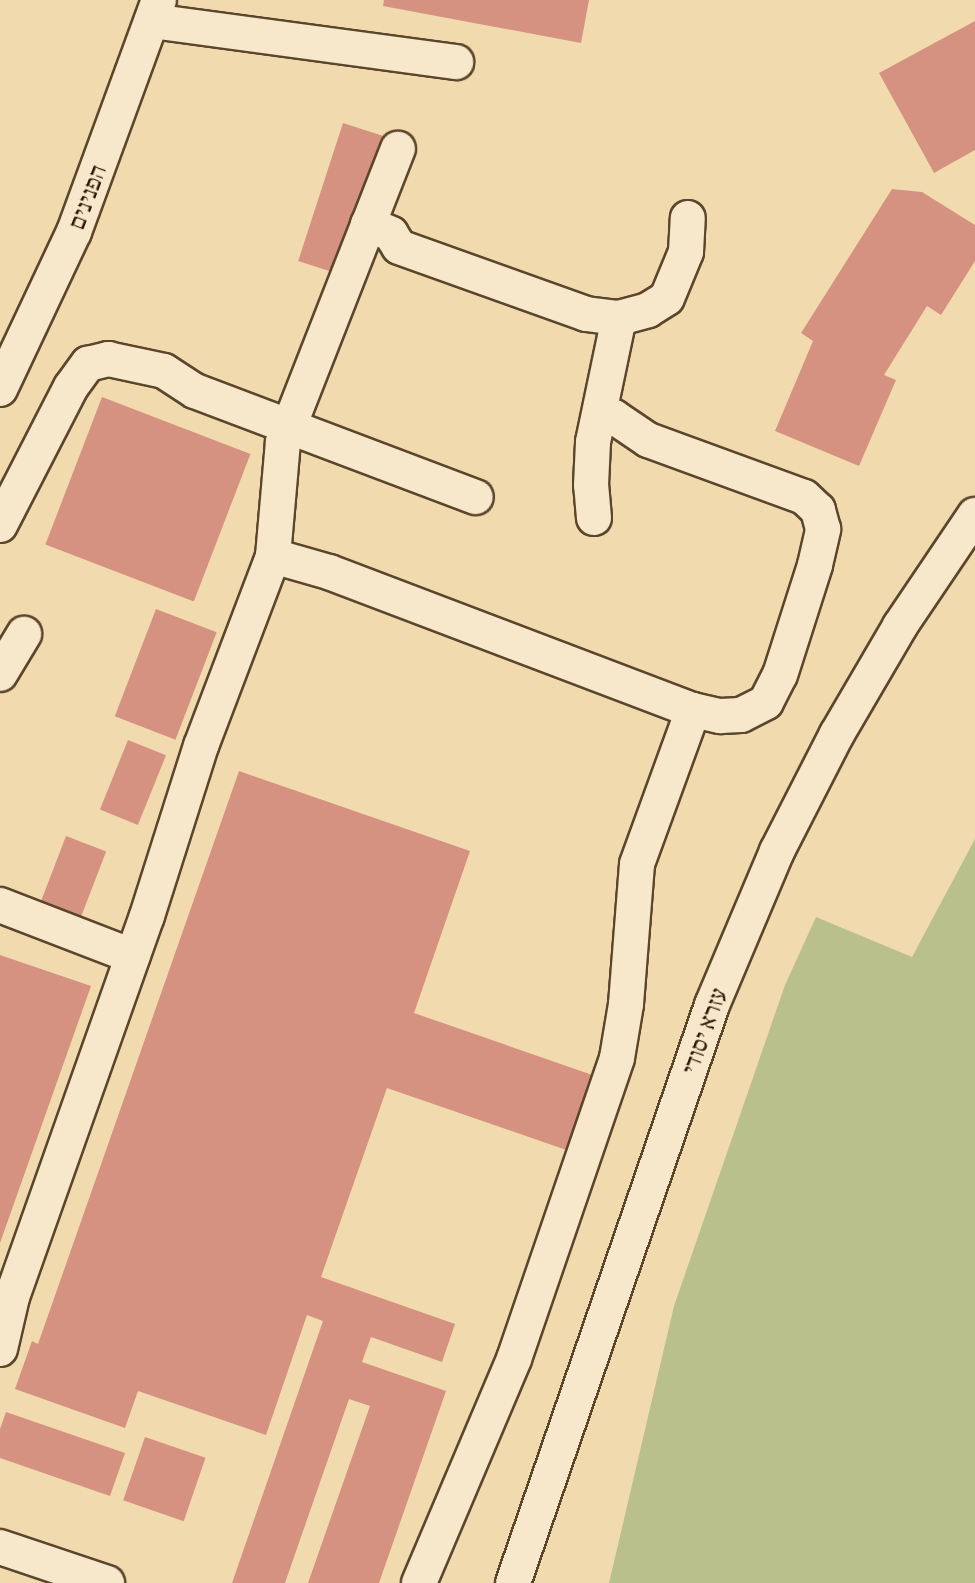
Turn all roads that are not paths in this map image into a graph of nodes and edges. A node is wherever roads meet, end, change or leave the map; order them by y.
1 (156, 10) edge
2 (456, 62) dead end
3 (398, 149) dead end
4 (688, 218) dead end
5 (368, 224) junction
6 (619, 318) junction
7 (2, 382) edge
8 (599, 416) junction
9 (288, 428) junction
10 (476, 497) dead end
11 (975, 515) edge
12 (594, 518) dead end
13 (0, 525) edge
14 (273, 556) junction
15 (24, 634) dead end
16 (0, 674) edge
17 (693, 710) junction
18 (0, 905) edge
19 (132, 956) junction
20 (2, 1339) edge
21 (0, 1547) edge
22 (107, 1583) edge
23 (419, 1583) edge
24 (513, 1583) edge

1 - 2 street
1 - 7 street, הפנינים
3 - 5 street
4 - 6 street
5 - 6 street
5 - 9 street
6 - 8 street
8 - 12 street
8 - 17 street
9 - 10 street
9 - 13 street
9 - 14 street
11 - 24 street, עזרא יסודי
14 - 17 street
14 - 19 street
15 - 16 street
17 - 23 street
18 - 19 street
19 - 20 street
21 - 22 street

